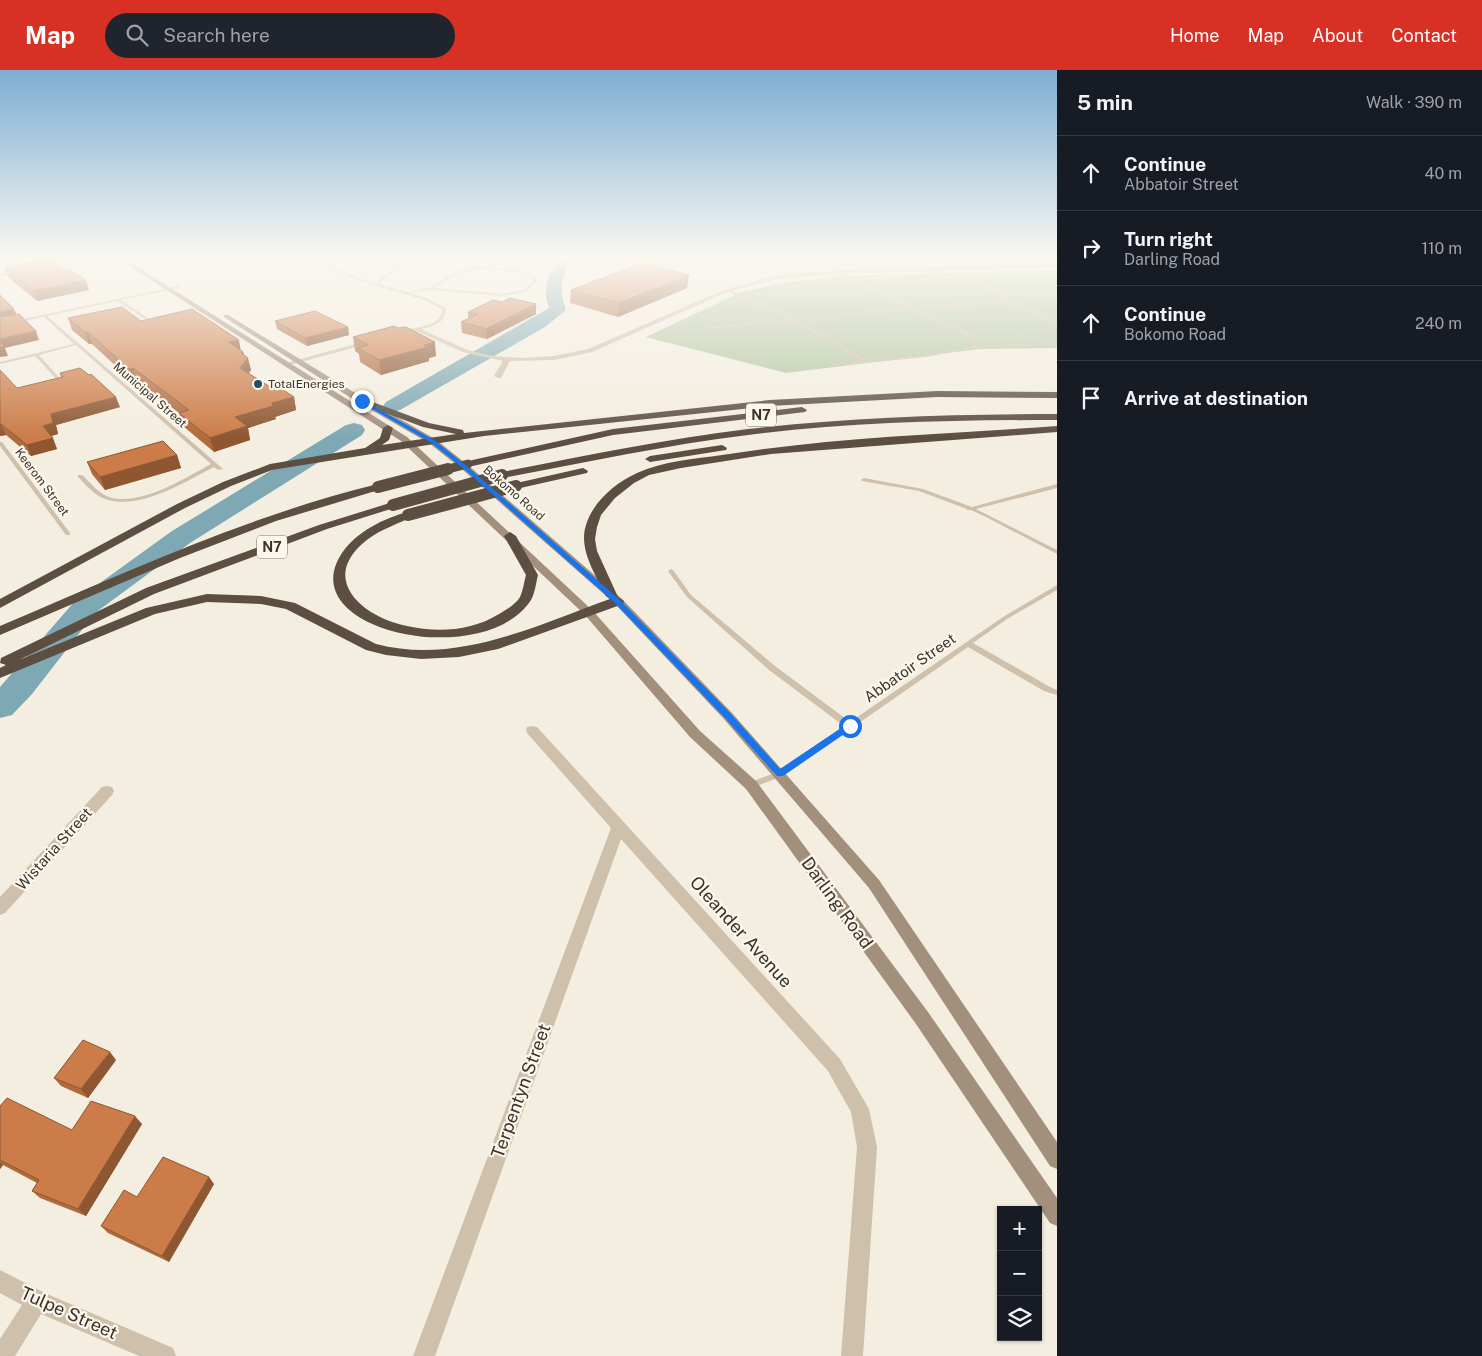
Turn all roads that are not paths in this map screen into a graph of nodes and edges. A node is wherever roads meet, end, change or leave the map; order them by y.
1 (36, 318) edge
2 (47, 318) edge
3 (144, 318) edge
4 (214, 318) edge
5 (230, 318) edge
6 (441, 318) edge
7 (665, 318) edge
8 (804, 318) edge
9 (935, 318) edge
10 (793, 319) junction
11 (0, 326) edge
12 (159, 328) edge
13 (705, 328) dead end
14 (417, 329) junction
15 (390, 336) edge
16 (381, 339) edge
17 (77, 344) junction
18 (1057, 344) edge
19 (972, 347) junction
20 (36, 354) junction
21 (300, 360) junction
22 (507, 360) junction
23 (867, 362) junction
24 (0, 363) edge
25 (286, 364) junction
26 (834, 365) dead end
27 (498, 376) dead end
28 (60, 382) edge
29 (1057, 395) edge
30 (362, 401) junction
31 (1057, 402) edge
32 (1057, 417) edge
33 (388, 428) junction
34 (1057, 428) edge
35 (484, 433) junction
36 (432, 441) junction
37 (0, 443) edge
38 (411, 444) junction
39 (364, 451) junction
40 (638, 461) dead end
41 (214, 464) junction
42 (220, 469) dead end
43 (593, 469) dead end
44 (80, 476) dead end
45 (864, 480) dead end
46 (1057, 486) edge
47 (969, 509) junction
48 (68, 534) dead end
49 (510, 536) junction
50 (1057, 552) edge
51 (671, 571) dead end
52 (1057, 587) edge
53 (615, 598) junction
54 (0, 604) edge
55 (589, 613) junction
56 (0, 631) edge
57 (969, 644) junction
58 (0, 664) edge
59 (0, 673) edge
60 (1057, 693) edge
61 (850, 726) junction
62 (532, 730) dead end
63 (780, 774) junction
64 (751, 785) junction
65 (107, 791) dead end
66 (619, 826) junction
67 (0, 908) edge
68 (1057, 1159) edge
69 (1057, 1216) edge
70 (0, 1281) edge
71 (38, 1301) junction
72 (2, 1356) edge
73 (165, 1356) edge
74 (424, 1356) edge
75 (852, 1356) edge

1 - 11 lane
2 - 17 lane, Municipal Street
3 - 12 lane
4 - 25 main road
5 - 21 main road, Bokomo Road
6 - 14 lane
7 - 22 street
8 - 10 lane
9 - 19 lane
10 - 13 lane
10 - 23 lane
14 - 15 street
14 - 22 street
16 - 21 street
17 - 20 lane
17 - 41 lane, Municipal Street
18 - 19 lane
19 - 23 lane
20 - 24 lane
20 - 28 lane
21 - 25 street
21 - 30 main road, Bokomo Road
22 - 27 street
23 - 26 lane
25 - 33 main road
29 - 35 highway
30 - 35 highway
30 - 36 main road, Bokomo Road
31 - 56 highway, N7, bridge
32 - 58 highway, N7, bridge
33 - 38 main road
33 - 39 highway
34 - 40 highway
34 - 53 highway
35 - 36 highway
36 - 38 highway
36 - 53 main road, Bokomo Road
37 - 48 lane, Keerom Street
38 - 39 highway
38 - 49 main road
39 - 54 highway
41 - 42 lane, Municipal Street
41 - 44 lane
43 - 49 highway, bridge
45 - 47 lane
46 - 47 lane
47 - 50 lane
49 - 55 main road
51 - 61 lane
52 - 57 lane, Abbatoir Street
53 - 55 highway
53 - 63 main road
55 - 59 highway
55 - 64 main road, Darling Road
57 - 60 lane
57 - 61 lane, Abbatoir Street
61 - 63 lane, Abbatoir Street
62 - 66 street, Oleander Avenue
63 - 64 lane, Abbatoir Street
63 - 68 main road
64 - 69 main road, Darling Road
65 - 67 street, Wistaria Street
66 - 74 street, Terpentyn Street
66 - 75 street, Oleander Avenue
70 - 71 street, Tulpe Street
71 - 72 street
71 - 73 street, Tulpe Street

